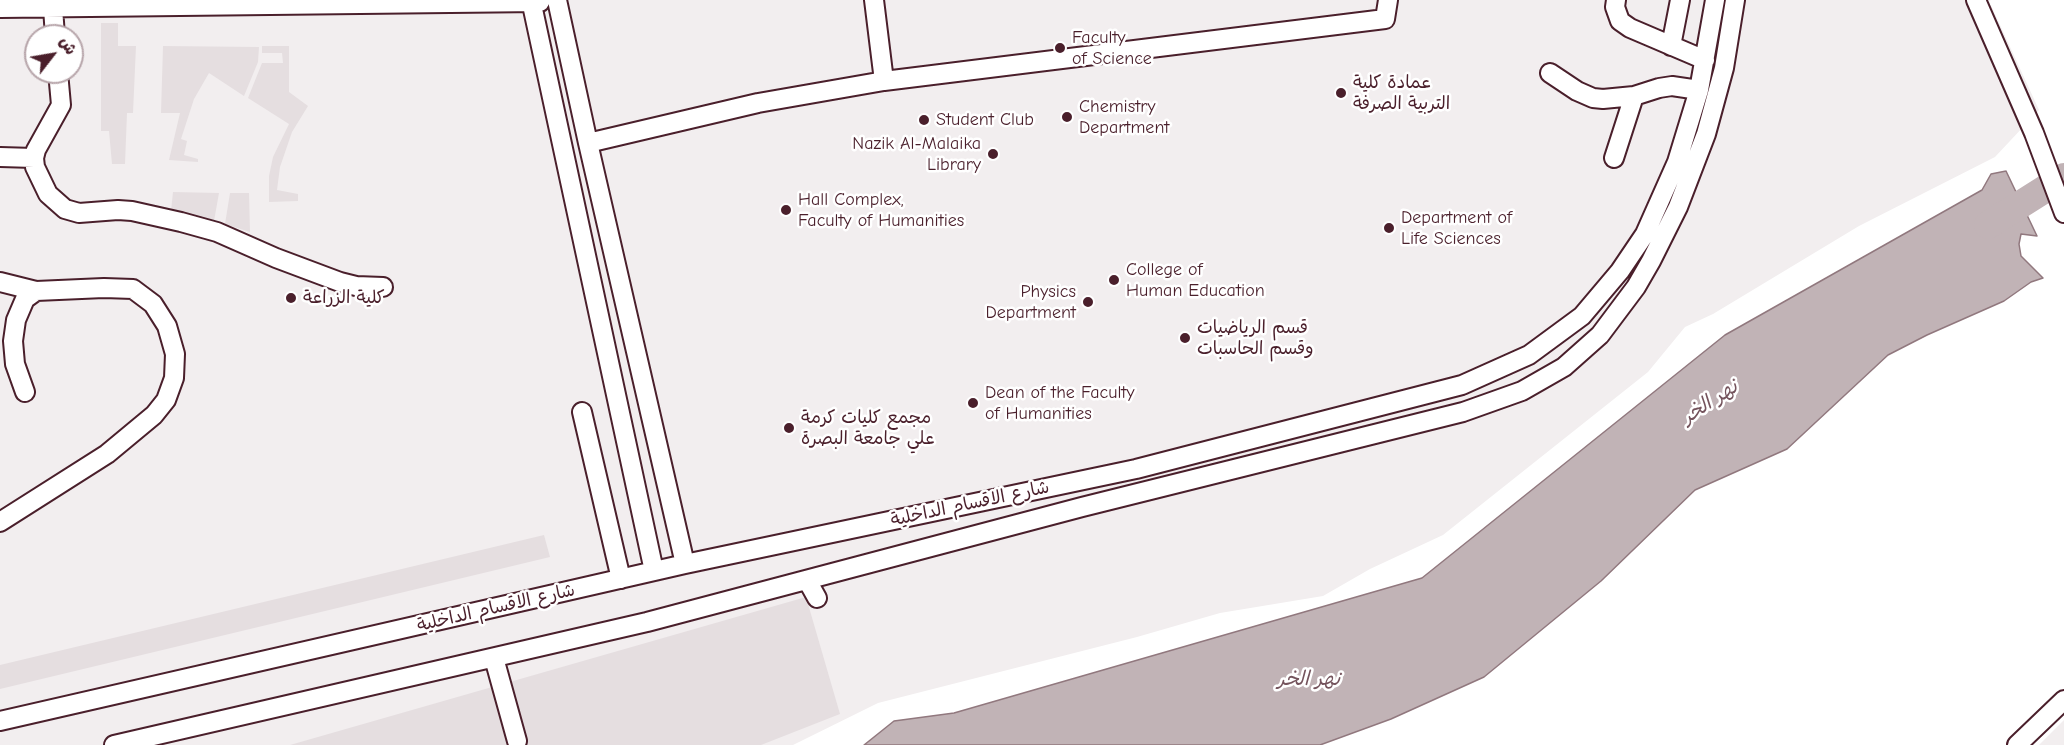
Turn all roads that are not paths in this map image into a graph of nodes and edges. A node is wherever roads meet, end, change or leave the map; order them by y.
1 (874, 0) edge
2 (1388, 0) edge
3 (1616, 0) edge
4 (1680, 0) edge
5 (1715, 0) edge
6 (1735, 0) edge
7 (1977, 0) edge
8 (531, 1) edge
9 (557, 1) edge
10 (0, 8) edge
11 (53, 8) junction
12 (54, 24) edge
13 (1671, 46) junction
14 (1706, 60) junction
15 (1550, 73) dead end
16 (884, 81) junction
17 (59, 84) edge
18 (1699, 90) junction
19 (1634, 96) junction
20 (588, 143) junction
21 (0, 157) edge
22 (34, 158) junction
23 (1614, 158) dead end
24 (2063, 210) edge
25 (0, 282) edge
26 (383, 287) dead end
27 (36, 291) junction
28 (1582, 316) junction
29 (1600, 335) junction
30 (1528, 355) junction
31 (1544, 380) junction
32 (26, 392) dead end
33 (582, 412) dead end
34 (0, 522) edge
35 (685, 564) junction
36 (654, 571) junction
37 (621, 579) junction
38 (807, 580) junction
39 (817, 598) dead end
40 (494, 658) junction
41 (2064, 700) edge
42 (0, 721) edge
43 (517, 741) dead end
44 (114, 745) edge
45 (2017, 745) edge

1 - 16 street
2 - 16 street
3 - 13 street
4 - 13 street
5 - 14 street, شارع الاقسام الداخلية
6 - 29 street, شارع الاقسام الداخلية
7 - 24 street
8 - 9 street
8 - 11 street
8 - 36 street
9 - 20 street
10 - 11 street
11 - 12 street
13 - 14 street
14 - 18 street, شارع الاقسام الداخلية
15 - 19 street
16 - 20 street
17 - 22 street
18 - 19 street
18 - 28 street, شارع الاقسام الداخلية
19 - 23 street
20 - 35 street
21 - 22 street
22 - 26 street
25 - 27 street
27 - 32 street
27 - 34 street
28 - 29 street
28 - 30 street, شارع الاقسام الداخلية
29 - 31 street, شارع الاقسام الداخلية
30 - 31 street
30 - 35 street, شارع الاقسام الداخلية
31 - 38 street, شارع الاقسام الداخلية
33 - 37 street
35 - 36 street, شارع الاقسام الداخلية
36 - 37 street, شارع الاقسام الداخلية
37 - 42 street, شارع الاقسام الداخلية
38 - 39 street
38 - 40 street, شارع الاقسام الداخلية
40 - 43 street
40 - 44 street, شارع الاقسام الداخلية
41 - 45 street

